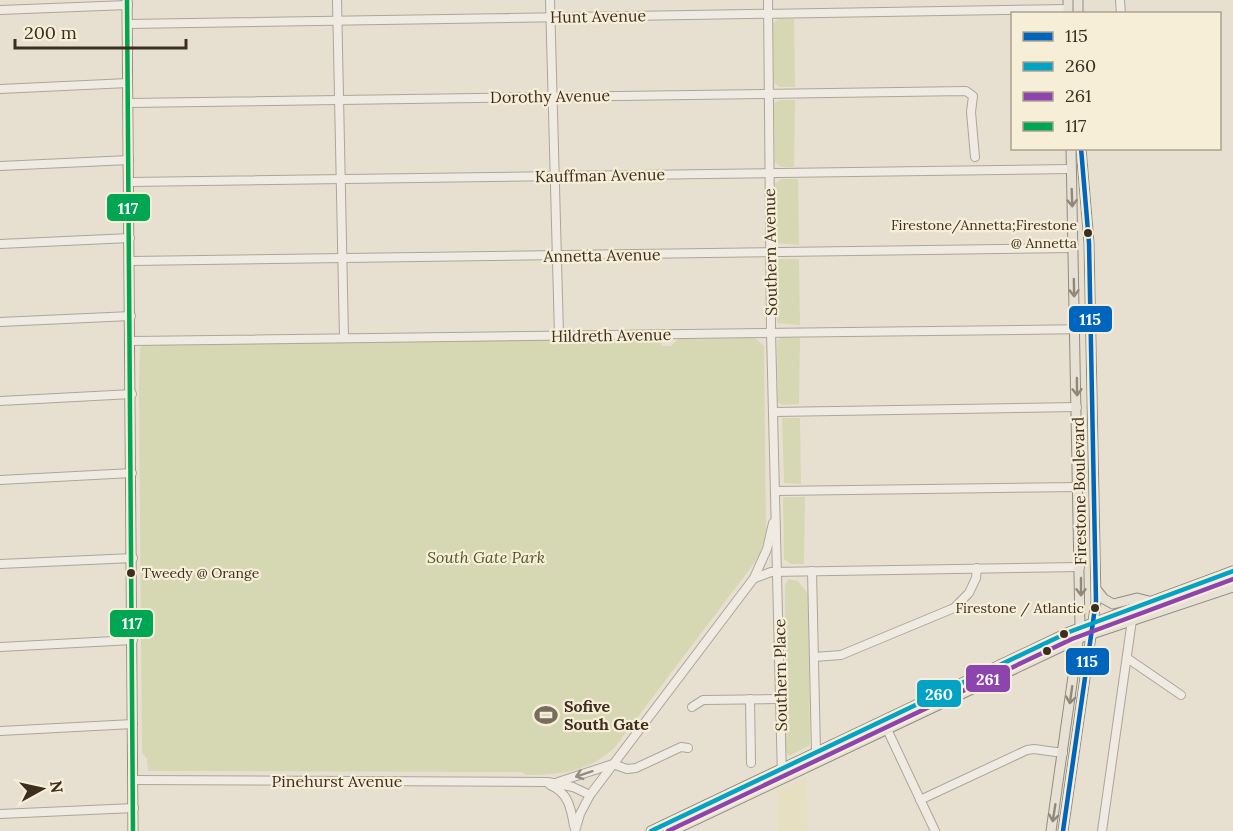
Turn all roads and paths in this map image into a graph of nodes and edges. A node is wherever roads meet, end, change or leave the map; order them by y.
1 (337, 0) edge
2 (550, 0) edge
3 (768, 0) edge
4 (128, 2) edge
5 (1068, 8) edge
6 (0, 10) edge
7 (768, 14) junction
8 (550, 16) junction
9 (338, 20) junction
10 (128, 24) junction
11 (128, 83) junction
12 (0, 89) edge
13 (769, 93) junction
14 (552, 96) junction
15 (339, 99) junction
16 (129, 103) junction
17 (1071, 150) edge
18 (1081, 150) edge
19 (129, 160) junction
20 (0, 166) edge
21 (1071, 169) junction
22 (975, 170) junction
23 (769, 174) junction
24 (554, 176) junction
25 (341, 179) junction
26 (130, 182) junction
27 (130, 238) junction
28 (0, 244) edge
29 (1073, 248) junction
30 (770, 252) junction
31 (557, 255) junction
32 (343, 258) junction
33 (131, 261) junction
34 (131, 316) junction
35 (0, 322) edge
36 (1075, 329) junction
37 (1090, 329) junction
38 (771, 332) junction
39 (559, 335) junction
40 (344, 338) junction
41 (131, 341) junction
42 (132, 394) junction
43 (0, 401) edge
44 (1077, 407) junction
45 (774, 412) junction
46 (132, 473) junction
47 (0, 480) edge
48 (1079, 487) junction
49 (776, 491) junction
50 (776, 504) junction
51 (133, 558) junction
52 (0, 564) edge
53 (1080, 567) junction
54 (977, 568) junction
55 (812, 571) junction
56 (1233, 571) edge
57 (778, 572) junction
58 (754, 578) junction
59 (1233, 587) edge
60 (1096, 589) junction
61 (1149, 600) junction
62 (1132, 620) junction
63 (1094, 622) junction
64 (1080, 627) junction
65 (1092, 633) junction
66 (1080, 638) junction
67 (133, 640) junction
68 (0, 647) edge
69 (814, 657) junction
70 (1127, 658) junction
71 (1181, 695) dead end
72 (750, 699) junction
73 (781, 699) junction
74 (692, 707) dead end
75 (134, 724) junction
76 (885, 725) junction
77 (0, 731) edge
78 (688, 748) dead end
79 (816, 752) junction
80 (1063, 753) junction
81 (751, 763) dead end
82 (613, 764) junction
83 (782, 774) junction
84 (133, 780) junction
85 (540, 782) junction
86 (556, 782) junction
87 (1068, 791) junction
88 (590, 795) junction
89 (920, 800) junction
90 (134, 808) junction
91 (0, 814) edge
92 (133, 831) edge
93 (575, 831) edge
94 (651, 831) edge
95 (672, 831) edge
96 (935, 831) edge
97 (1051, 831) edge
98 (1063, 831) edge
99 (1102, 831) edge

1 - 9 street
2 - 8 street
3 - 7 street, Southern Avenue
4 - 6 street
4 - 10 main road
5 - 7 street, Hunt Avenue
7 - 8 street, Hunt Avenue
7 - 13 street, Southern Avenue
8 - 9 street, Hunt Avenue
8 - 14 street
9 - 10 street, Hunt Avenue
9 - 15 street
10 - 11 main road
11 - 12 street
11 - 16 main road
13 - 14 street, Dorothy Avenue
13 - 22 street, Dorothy Avenue
13 - 23 street, Southern Avenue
14 - 15 street, Dorothy Avenue
14 - 24 street
15 - 16 street, Dorothy Avenue
15 - 25 street
16 - 19 main road
17 - 21 main road, Firestone Boulevard
18 - 37 main road, Firestone Boulevard
19 - 20 street
19 - 26 main road
21 - 22 street, Kauffman Avenue
21 -> 29 main road, Firestone Boulevard
22 - 23 street, Kauffman Avenue
23 - 24 street, Kauffman Avenue
23 - 30 street, Southern Avenue
24 - 25 street, Kauffman Avenue
24 - 31 street
25 - 26 street, Kauffman Avenue
25 - 32 street
26 - 27 main road
27 - 28 street
27 - 33 main road
29 - 30 street, Annetta Avenue
29 -> 36 main road, Firestone Boulevard
30 - 31 street, Annetta Avenue
30 - 38 street, Southern Avenue
31 - 32 street, Annetta Avenue
31 - 39 street
32 - 33 street, Annetta Avenue
32 - 40 street
33 - 34 main road
34 - 35 street
34 - 41 main road
36 - 37 street, Hildreth Avenue
36 - 38 street, Hildreth Avenue
36 -> 44 main road, Firestone Boulevard
37 - 60 main road, Firestone Boulevard
38 - 39 street, Hildreth Avenue
38 - 45 street, Southern Avenue
39 - 40 street, Hildreth Avenue
40 - 41 street, Hildreth Avenue
41 - 42 main road
42 - 43 street
42 - 46 main road
44 - 45 street
44 - 48 main road, Firestone Boulevard
45 - 49 street, Southern Avenue
46 - 47 street
46 - 51 main road
48 - 49 street
48 - 53 main road, Firestone Boulevard
49 - 50 street, Southern Avenue
50 - 57 street, Southern Avenue
50 - 58 street, Southern Avenue
51 - 52 street
51 - 67 main road
53 - 54 street
53 -> 64 main road, Firestone Boulevard
54 - 55 street
54 - 69 street
55 - 57 street
55 - 69 street
56 - 61 main road
57 - 58 street
57 - 73 street, Southern Place
58 - 82 street, Southern Avenue
59 - 62 main road
60 - 61 main road
60 - 63 main road, Firestone Boulevard
61 - 63 main road
62 - 65 main road
62 - 70 street
63 - 64 main road
63 - 65 main road, Firestone Boulevard
64 - 66 main road, Firestone Boulevard
64 - 76 main road
65 - 66 main road
65 - 87 main road, Firestone Boulevard
66 - 76 main road
66 -> 80 main road, Firestone Boulevard
67 - 68 street
67 - 75 main road
69 - 79 street
70 - 71 street
70 - 99 street
72 - 73 street
72 - 74 street
72 - 81 street
73 - 83 street, Southern Place
75 - 77 street
75 - 84 main road
76 - 79 main road
76 - 83 main road
76 - 89 street
78 - 82 street
79 - 83 main road
80 - 87 main road
80 - 89 street
80 -> 97 main road, Firestone Boulevard
82 -> 86 street, Pinehurst Avenue
82 - 88 street, Southern Avenue
83 - 94 main road
83 - 95 main road
84 - 85 street, Pinehurst Avenue
84 - 90 main road
85 - 86 street, Pinehurst Avenue
85 - 93 street, Pinehurst Avenue
86 - 88 street, Pinehurst Avenue
87 - 98 main road, Firestone Boulevard
88 - 93 street, Southern Avenue
89 - 96 street
90 - 91 street
90 - 92 main road

